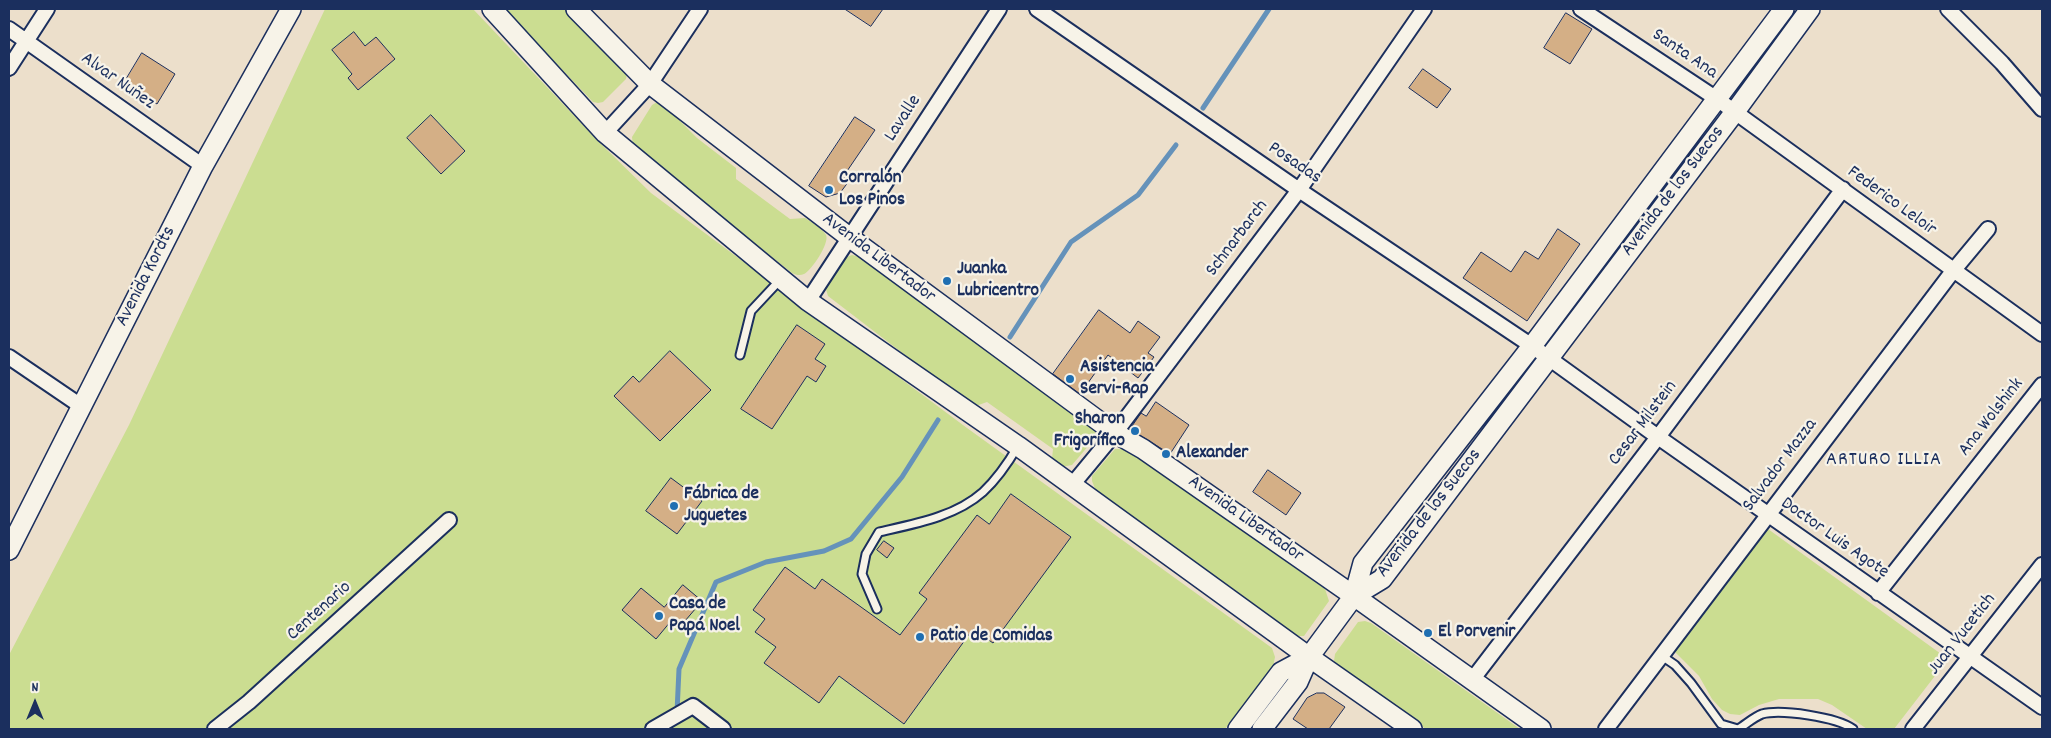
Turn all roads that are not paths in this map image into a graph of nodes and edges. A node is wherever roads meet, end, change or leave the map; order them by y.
1 (47, 9) edge
2 (291, 9) edge
3 (492, 9) edge
4 (576, 9) edge
5 (700, 9) edge
6 (999, 9) edge
7 (1037, 9) edge
8 (1424, 9) edge
9 (1581, 9) edge
10 (1784, 9) edge
11 (1810, 9) edge
12 (1948, 9) edge
13 (9, 28) edge
14 (27, 41) junction
15 (9, 68) edge
16 (650, 84) junction
17 (1717, 99) junction
18 (2042, 109) edge
19 (1734, 113) junction
20 (605, 133) junction
21 (203, 166) junction
22 (1843, 189) junction
23 (1299, 190) junction
24 (1988, 228) dead end
25 (849, 237) junction
26 (1952, 271) junction
27 (780, 280) junction
28 (808, 301) junction
29 (2042, 334) edge
30 (1532, 346) junction
31 (740, 355) dead end
32 (9, 357) edge
33 (1549, 358) junction
34 (2042, 385) edge
35 (81, 406) junction
36 (1115, 433) junction
37 (1658, 437) junction
38 (1018, 446) junction
39 (1072, 485) junction
40 (1768, 515) junction
41 (449, 520) dead end
42 (9, 550) edge
43 (2042, 564) edge
44 (1878, 593) junction
45 (1354, 596) junction
46 (877, 609) dead end
47 (1970, 655) junction
48 (1662, 656) junction
49 (1309, 657) junction
50 (1472, 680) junction
51 (2042, 707) edge
52 (215, 729) edge
53 (652, 729) edge
54 (723, 729) edge
55 (1238, 729) edge
56 (1262, 729) edge
57 (1412, 729) edge
58 (1541, 729) edge
59 (1606, 729) edge
60 (1853, 729) edge
61 (1913, 729) edge

1 - 14 street
2 - 21 main road, Avenida Kordts
3 - 20 main road
4 - 16 main road, Avenida Libertador
5 - 16 street
6 - 25 street, Lavalle
7 - 23 street, Posadas
8 - 23 street, Schnarbarch
9 - 17 street, Santa Ana
10 - 17 main road, Avenida de los Suecos
11 - 19 main road, Avenida de los Suecos
12 - 18 street
13 - 14 street, Alvar Nuñez
14 - 15 street
14 - 21 street, Alvar Nuñez
16 - 20 street
16 - 25 main road, Avenida Libertador
17 - 19 street, Federico Leloir
17 - 30 main road, Avenida de los Suecos
19 - 22 street, Federico Leloir
19 - 33 main road, Avenida de los Suecos
20 - 27 main road
21 - 35 main road, Avenida Kordts
22 - 26 street, Federico Leloir
22 - 37 street, Cesar Milstein
23 - 30 street, Posadas
23 - 36 street, Schnarbarch
24 - 26 street, Salvador Mazza
25 - 28 street, Lavalle
25 - 36 main road, Avenida Libertador
26 - 29 street, Federico Leloir
26 - 40 street, Salvador Mazza
27 - 28 main road
27 - 31 lane
28 - 38 main road
30 - 33 street, Doctor Luis Agote
30 - 45 main road, Avenida de los Suecos
32 - 35 street
33 - 37 street, Doctor Luis Agote
33 - 45 main road, Avenida de los Suecos
34 - 44 street, Ana Wolshink
35 - 42 main road, Avenida Kordts
36 - 39 street, Schnarbarch
36 - 45 main road, Avenida Libertador
37 - 40 street, Doctor Luis Agote
37 - 50 street, Cesar Milstein
38 - 39 main road
38 - 46 lane
39 - 49 main road
40 - 44 street, Doctor Luis Agote
40 - 48 street, Salvador Mazza
41 - 52 street, Centenario
43 - 47 street, Juan Vucetich
44 - 47 street, Doctor Luis Agote
45 - 49 main road
45 - 50 main road, Avenida Libertador
47 - 51 street, Doctor Luis Agote
47 - 61 street, Juan Vucetich
48 - 59 street, Salvador Mazza
48 - 60 lane
49 - 55 main road
49 - 56 main road
49 - 57 main road
50 - 58 main road, Avenida Libertador
53 - 54 street

